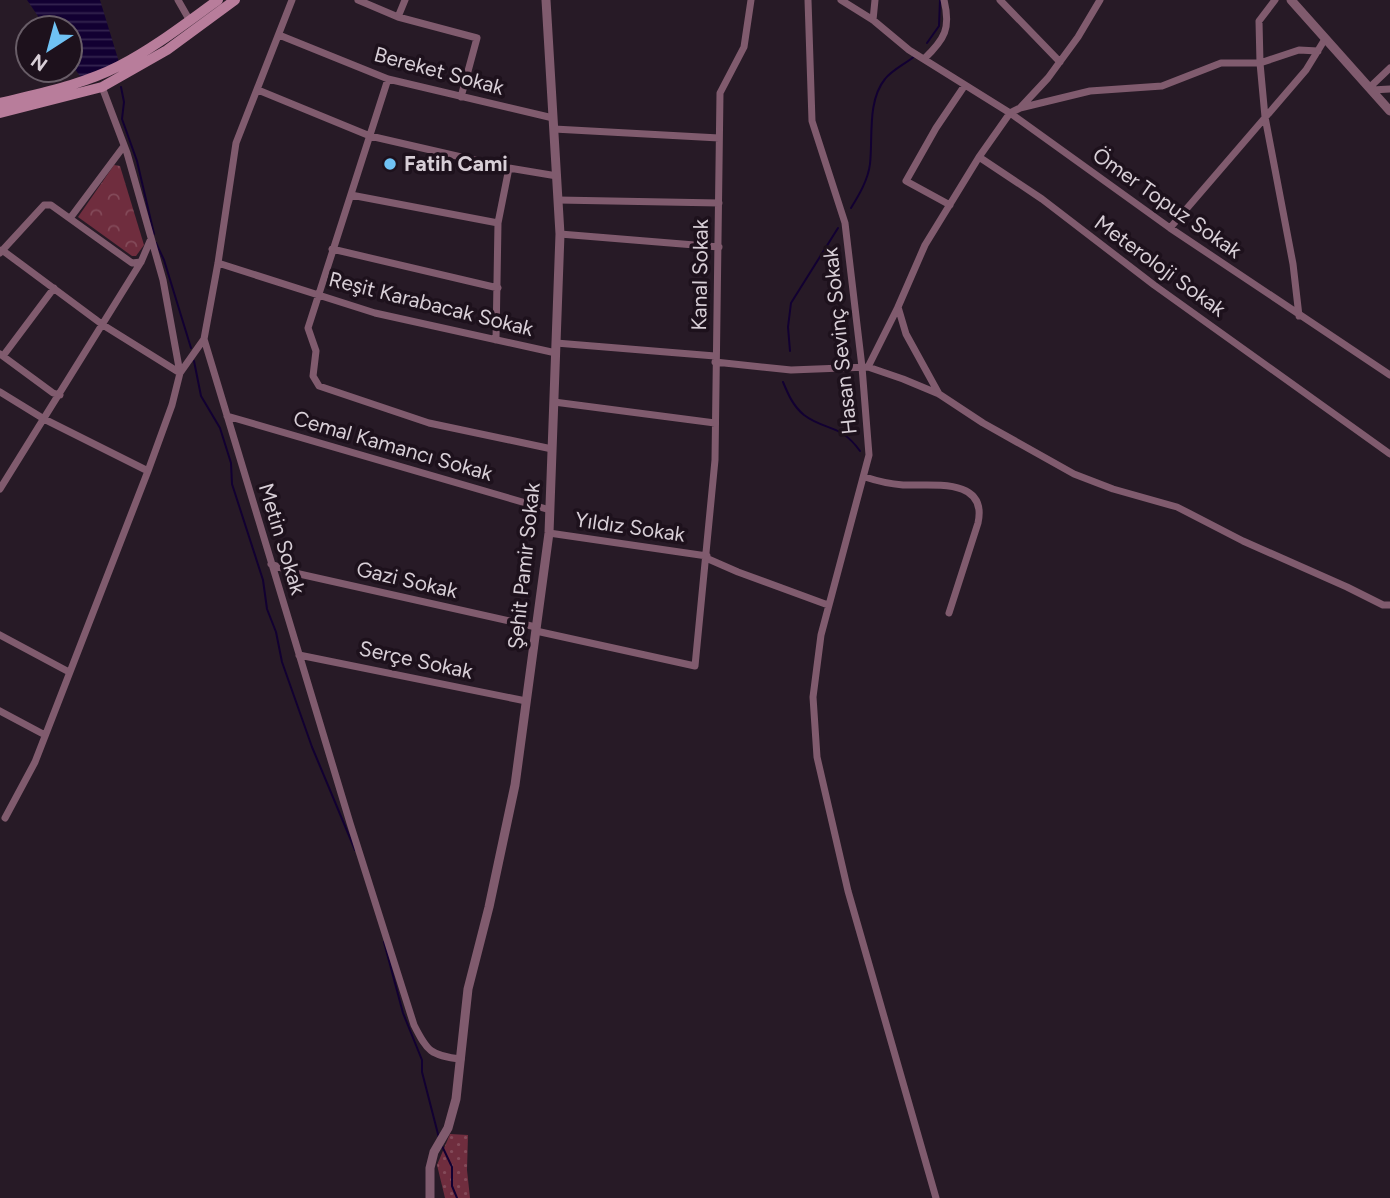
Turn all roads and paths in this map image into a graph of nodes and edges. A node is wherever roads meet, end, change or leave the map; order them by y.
1 (178, 0) edge
2 (218, 0) edge
3 (235, 0) edge
4 (292, 0) edge
5 (358, 0) edge
6 (405, 0) edge
7 (546, 0) edge
8 (751, 0) edge
9 (808, 0) edge
10 (841, 0) edge
11 (875, 0) edge
12 (944, 0) edge
13 (1000, 0) edge
14 (1100, 0) edge
15 (1275, 0) edge
16 (1290, 0) edge
17 (398, 17) junction
18 (873, 20) junction
19 (190, 21) junction
20 (279, 34) junction
21 (1325, 39) junction
22 (1318, 51) junction
23 (924, 60) junction
24 (1060, 62) junction
25 (1260, 63) junction
26 (1390, 68) edge
27 (388, 79) junction
28 (965, 85) junction
29 (102, 87) junction
30 (1371, 89) junction
31 (1390, 89) edge
32 (258, 90) junction
33 (461, 97) junction
34 (0, 103) edge
35 (1020, 108) junction
36 (1390, 111) edge
37 (0, 113) edge
38 (1010, 113) junction
39 (1265, 117) junction
40 (553, 124) junction
41 (370, 136) junction
42 (719, 138) junction
43 (124, 146) junction
44 (979, 157) junction
45 (509, 168) junction
46 (557, 176) junction
47 (351, 195) junction
48 (558, 200) junction
49 (719, 203) junction
50 (950, 205) junction
51 (71, 217) junction
52 (498, 223) junction
53 (1170, 228) junction
54 (560, 234) junction
55 (150, 240) junction
56 (719, 247) junction
57 (332, 249) junction
58 (1, 251) edge
59 (141, 262) junction
60 (218, 262) junction
61 (54, 288) junction
62 (498, 289) junction
63 (317, 294) junction
64 (898, 307) junction
65 (1299, 316) junction
66 (103, 325) junction
67 (204, 339) junction
68 (496, 340) junction
69 (556, 348) junction
70 (1, 355) edge
71 (715, 359) junction
72 (865, 367) junction
73 (180, 373) junction
74 (1390, 375) edge
75 (0, 392) edge
76 (939, 394) junction
77 (60, 395) junction
78 (554, 402) junction
79 (227, 416) junction
80 (44, 419) junction
81 (715, 423) junction
82 (552, 449) junction
83 (1390, 454) edge
84 (148, 471) junction
85 (0, 472) edge
86 (866, 474) junction
87 (7, 477) junction
88 (0, 489) edge
89 (550, 510) junction
90 (549, 533) junction
91 (706, 557) junction
92 (271, 564) junction
93 (1390, 604) edge
94 (828, 605) junction
95 (949, 613) dead end
96 (536, 629) junction
97 (0, 635) edge
98 (299, 654) junction
99 (695, 666) joint
100 (69, 672) junction
101 (526, 701) junction
102 (0, 711) edge
103 (45, 735) junction
104 (5, 818) dead end
105 (461, 1059) junction
106 (430, 1198) edge
107 (936, 1198) edge

1 - 19 street
2 - 19 main road
3 - 29 main road
4 - 20 street, Metin Sokak
5 - 17 street
6 - 17 street
7 - 40 street, Şehit Pamir Sokak
8 - 42 street, Kanal Sokak
9 - 72 street, Hasan Sevinç Sokak
10 - 18 street, Ömer Topuz Sokak
11 - 18 street
12 - 23 street
13 - 24 street
14 - 24 street
15 - 25 street
16 - 21 street
17 - 33 street
18 - 23 street, Ömer Topuz Sokak
19 - 34 main road
20 - 27 street, Bereket Sokak
20 - 32 street, Metin Sokak
21 - 22 street
21 - 30 street
22 - 25 street
22 - 39 street
23 - 28 street, Ömer Topuz Sokak
24 - 35 street
25 - 35 street
25 - 39 street
26 - 30 street
27 - 33 street, Bereket Sokak
27 - 41 street
28 - 38 street, Ömer Topuz Sokak
28 - 50 street
29 - 37 main road
29 - 43 street
30 - 31 street
30 - 36 street
32 - 41 street
32 - 60 street, Metin Sokak
33 - 40 street, Bereket Sokak
35 - 38 street
38 - 44 street
38 - 53 street, Ömer Topuz Sokak
39 - 53 street
39 - 65 street
40 - 42 street, Bereket Sokak
40 - 46 street, Şehit Pamir Sokak
41 - 45 street
41 - 47 street
42 - 49 street, Kanal Sokak
43 - 51 street
43 - 55 street
44 - 50 street
44 - 83 street, Meteroloji Sokak
45 - 46 street
45 - 52 street
46 - 48 street, Şehit Pamir Sokak
47 - 52 street
47 - 57 street
48 - 49 street
48 - 54 street, Şehit Pamir Sokak
49 - 56 street, Kanal Sokak
50 - 64 street
51 - 58 street
51 - 59 street
52 - 62 street
53 - 65 street, Ömer Topuz Sokak
54 - 56 street
54 - 69 street, Şehit Pamir Sokak
55 - 59 street
55 - 73 street
56 - 71 street, Kanal Sokak
57 - 62 street
57 - 63 street
58 - 61 street
59 - 66 street
60 - 63 street, Reşit Karabacak Sokak
60 - 67 street, Metin Sokak
61 - 66 street
61 - 70 street
62 - 68 street
63 - 68 street, Reşit Karabacak Sokak
63 - 82 street
64 - 72 street
64 - 76 street
65 - 74 street, Ömer Topuz Sokak
66 - 73 street
66 - 77 street
67 - 73 street
67 - 79 street, Metin Sokak
68 - 69 street, Reşit Karabacak Sokak
69 - 71 street, Reşit Karabacak Sokak
69 - 78 street, Şehit Pamir Sokak
70 - 77 street
71 - 72 street, Reşit Karabacak Sokak
71 - 81 street, Kanal Sokak
72 - 76 street
72 - 86 street, Hasan Sevinç Sokak
73 - 84 street
75 - 80 street
76 - 93 street
77 - 80 street
78 - 81 street
78 - 82 street, Şehit Pamir Sokak
79 - 89 street, Cemal Kamancı Sokak
79 - 92 street, Metin Sokak
80 - 84 street
80 - 87 street
81 - 91 street, Kanal Sokak
82 - 89 street, Şehit Pamir Sokak
84 - 100 street
85 - 87 street
86 - 94 street, Hasan Sevinç Sokak
86 - 95 street
87 - 88 street
89 - 90 street, Şehit Pamir Sokak
90 - 91 street, Yıldız Sokak
90 - 96 street, Şehit Pamir Sokak
91 - 94 street, Yıldız Sokak
91 - 99 street, Kanal Sokak
92 - 96 street, Gazi Sokak
92 - 98 street, Metin Sokak
94 - 107 street, Hasan Sevinç Sokak
96 - 99 street, Gazi Sokak
96 - 101 street, Şehit Pamir Sokak
97 - 100 street
98 - 101 street, Serçe Sokak
98 - 105 street, Metin Sokak
100 - 103 street
101 - 105 street, Şehit Pamir Sokak
102 - 103 street
103 - 104 street
105 - 106 street, Şehit Pamir Sokak

